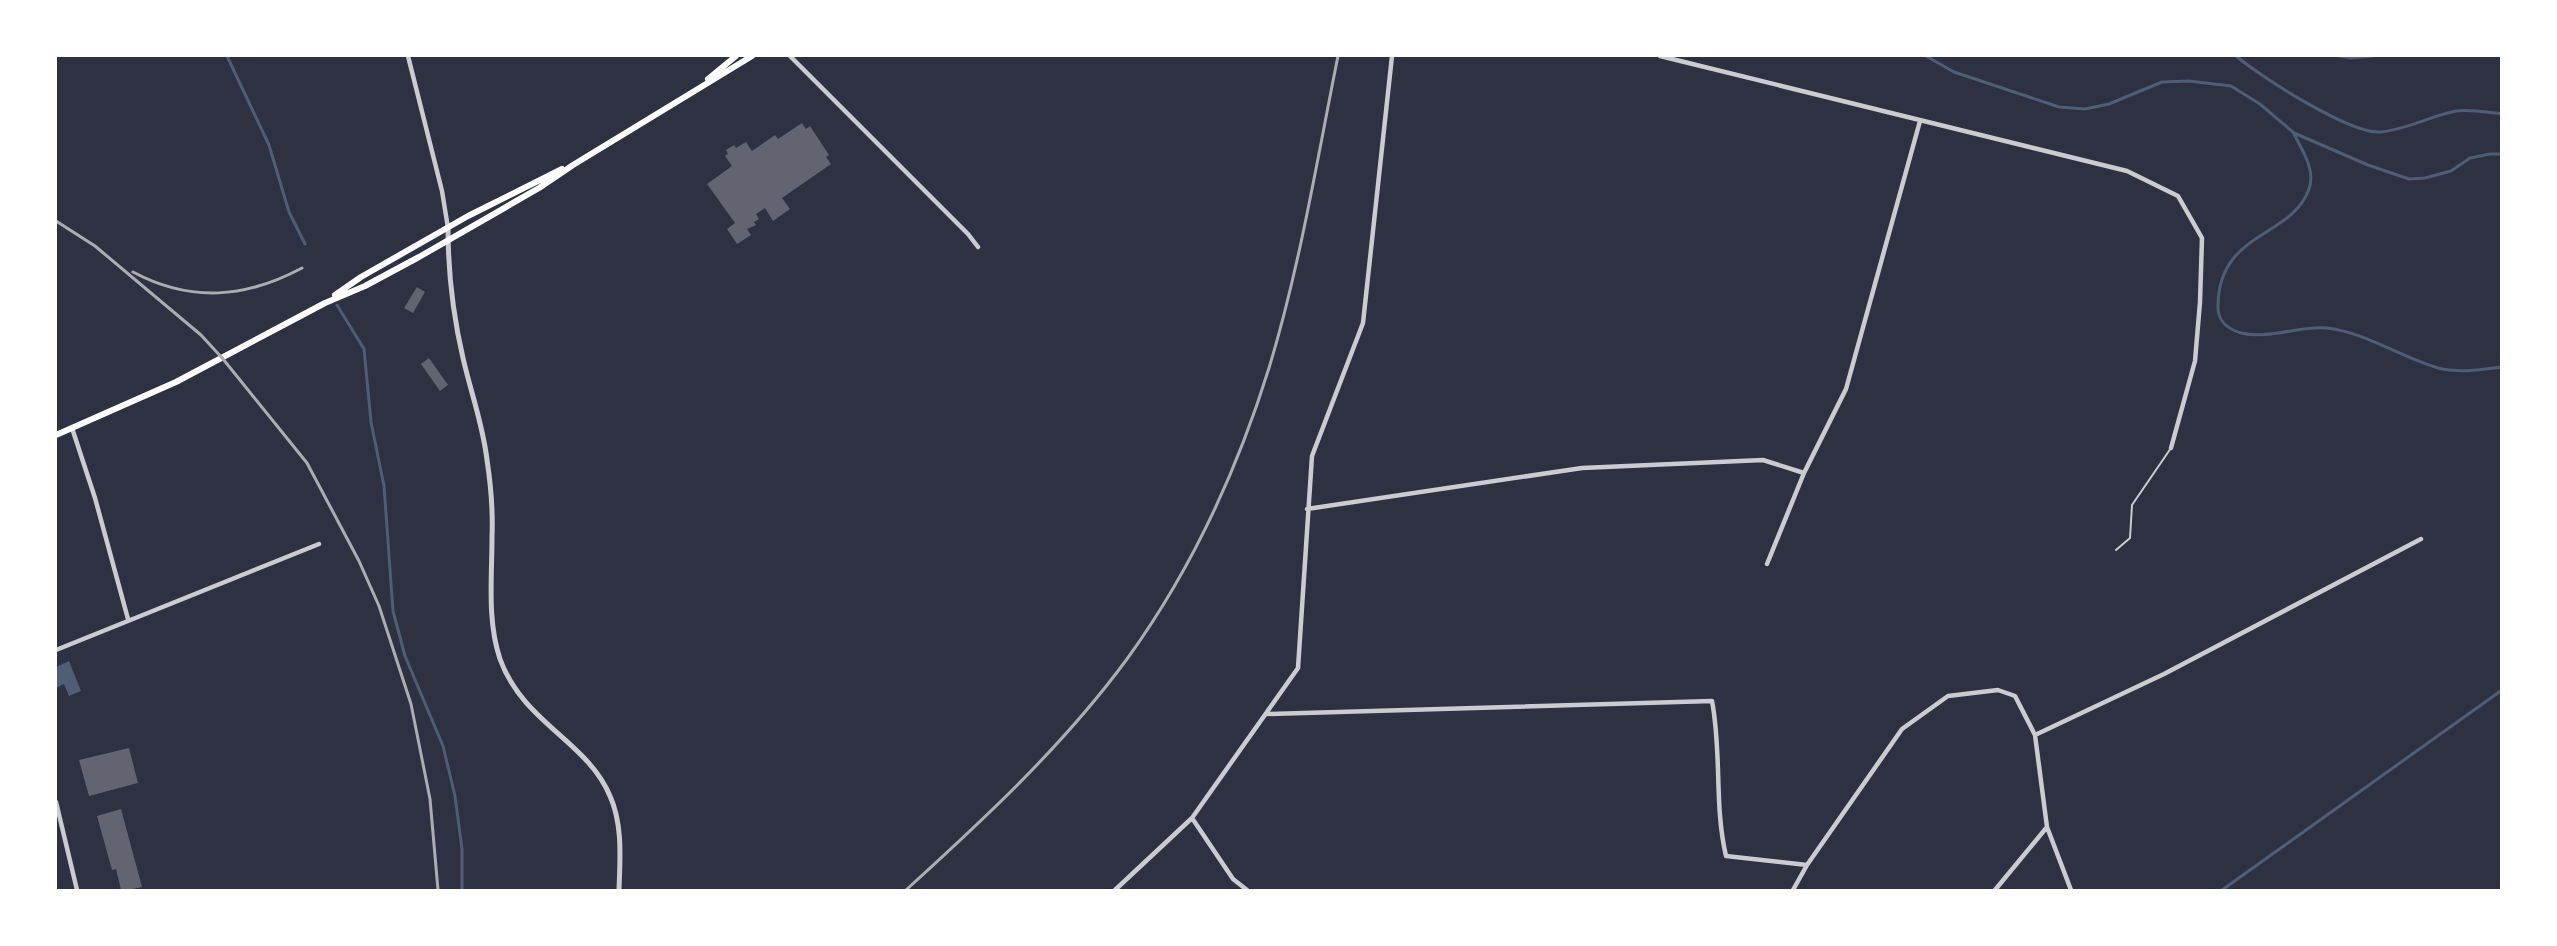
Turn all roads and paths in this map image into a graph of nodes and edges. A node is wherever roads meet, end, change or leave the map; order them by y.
1 (408, 56) edge
2 (736, 56) edge
3 (752, 56) edge
4 (790, 56) edge
5 (1392, 56) edge
6 (1660, 56) edge
7 (693, 90) junction
8 (1920, 121) junction
9 (573, 165) junction
10 (448, 228) junction
11 (448, 240) junction
12 (978, 247) dead end
13 (325, 303) junction
14 (72, 428) junction
15 (56, 435) edge
16 (2171, 448) joint
17 (1804, 472) junction
18 (1307, 509) junction
19 (2421, 539) dead end
20 (319, 544) dead end
21 (2116, 550) dead end
22 (1767, 564) dead end
23 (128, 619) junction
24 (56, 650) edge
25 (1266, 714) junction
26 (2035, 735) junction
27 (56, 802) edge
28 (1192, 818) junction
29 (2047, 827) junction
30 (1807, 865) junction
31 (77, 891) edge
32 (619, 891) edge
33 (1115, 891) edge
34 (1247, 891) edge
35 (1793, 891) edge
36 (1995, 891) edge
37 (2071, 891) edge

1 - 10 street
2 - 7 main road
3 - 7 main road
4 - 12 street
5 - 18 street
6 - 8 street
7 - 9 main road
8 - 16 street
8 - 17 street
9 - 10 main road
9 - 11 main road
10 - 11 street
10 - 13 main road
11 - 13 main road
11 - 32 street
13 - 14 main road
14 - 15 main road
14 - 23 street
16 - 21 lane
17 - 18 street
17 - 22 street
18 - 25 street
19 - 26 street
20 - 23 street
23 - 24 street
25 - 28 street
25 - 30 street
26 - 29 street
26 - 30 street
27 - 31 street
28 - 33 street
28 - 34 street
29 - 36 street
29 - 37 street
30 - 35 street

